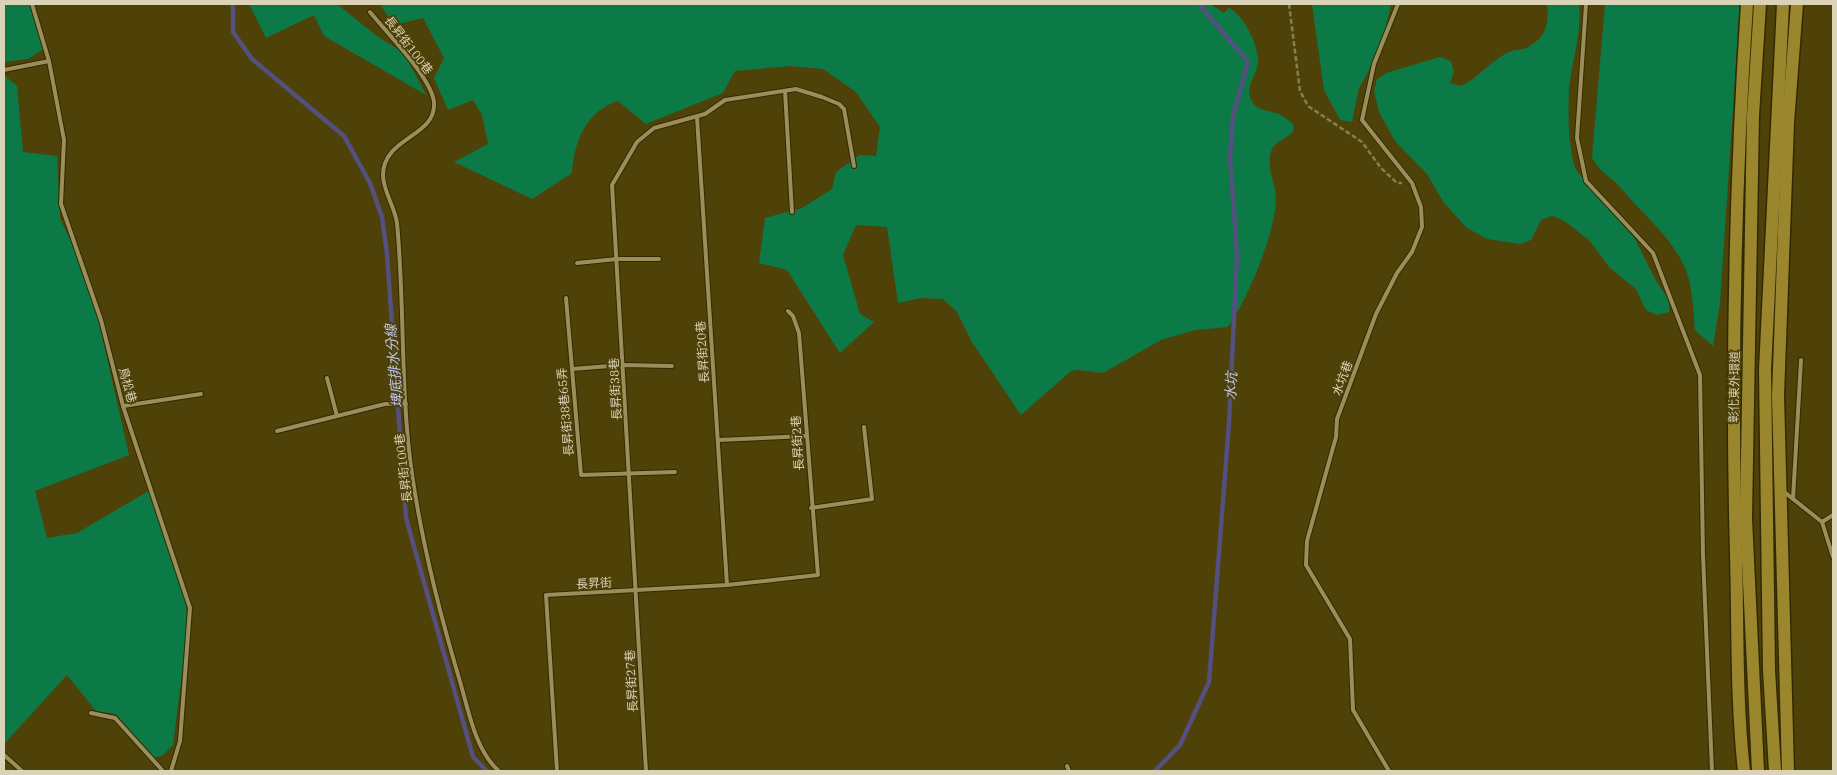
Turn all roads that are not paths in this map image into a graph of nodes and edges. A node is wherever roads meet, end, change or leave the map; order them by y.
1 (32, 4) edge
2 (1398, 4) edge
3 (1586, 4) edge
4 (1747, 4) edge
5 (1760, 4) edge
6 (1783, 4) edge
7 (1797, 4) edge
8 (370, 12) dead end
9 (49, 61) junction
10 (4, 70) edge
11 (785, 91) junction
12 (697, 117) junction
13 (854, 166) dead end
14 (792, 212) dead end
15 (617, 258) junction
16 (659, 259) dead end
17 (577, 263) dead end
18 (566, 298) dead end
19 (788, 311) dead end
20 (1801, 360) dead end
21 (623, 365) junction
22 (672, 366) dead end
23 (572, 369) junction
24 (327, 378) dead end
25 (201, 394) dead end
26 (406, 404) junction
27 (123, 406) junction
28 (337, 416) junction
29 (864, 427) dead end
30 (277, 431) dead end
31 (806, 436) junction
32 (718, 440) junction
33 (675, 472) dead end
34 (630, 473) junction
35 (1780, 488) junction
36 (1793, 499) junction
37 (811, 508) junction
38 (1833, 515) edge
39 (1822, 522) junction
40 (1833, 557) edge
41 (818, 575) joint
42 (727, 585) junction
43 (637, 591) junction
44 (90, 712) dead end
45 (4, 755) edge
46 (1067, 766) dead end
47 (22, 771) edge
48 (163, 771) edge
49 (172, 771) edge
50 (498, 771) edge
51 (557, 771) edge
52 (646, 771) edge
53 (1069, 771) edge
54 (1389, 771) edge
55 (1712, 771) edge
56 (1744, 771) edge
57 (1758, 771) edge
58 (1775, 771) edge
59 (1788, 771) edge

1 - 9 lane, 鳥松巷
2 - 54 lane, 水坑巷
3 - 55 lane
4 - 56 main road
5 - 57 main road, 彰化東外環道
6 - 58 main road
7 - 35 main road
8 - 26 lane, 長昇街100巷
9 - 10 lane
9 - 27 lane, 鳥松巷
11 - 12 lane
11 - 13 lane
11 - 14 lane
12 - 15 lane, 長昇街38巷
12 - 32 lane, 長昇街20巷
15 - 16 lane
15 - 17 lane
15 - 21 lane, 長昇街38巷
18 - 23 lane, 長昇街38巷65弄
19 - 31 lane, 長昇街2巷
20 - 36 lane
21 - 22 lane
21 - 23 lane
21 - 34 lane, 長昇街38巷
23 - 34 lane, 長昇街38巷65弄
24 - 28 lane
25 - 27 lane
26 - 28 lane
26 - 50 lane, 長昇街100巷
27 - 49 lane, 鳥松巷
28 - 30 lane
29 - 37 lane
31 - 32 lane
31 - 37 lane, 長昇街2巷
32 - 42 lane, 長昇街20巷
33 - 34 lane
34 - 43 lane, 長昇街38巷
35 - 36 lane
35 - 59 main road
36 - 39 lane
37 - 41 lane, 長昇街2巷
38 - 39 lane
39 - 40 lane
41 - 42 lane, 長昇街
42 - 43 lane, 長昇街
43 - 51 lane, 長昇街
43 - 52 lane, 長昇街27巷
44 - 48 lane
45 - 47 lane
46 - 53 lane

